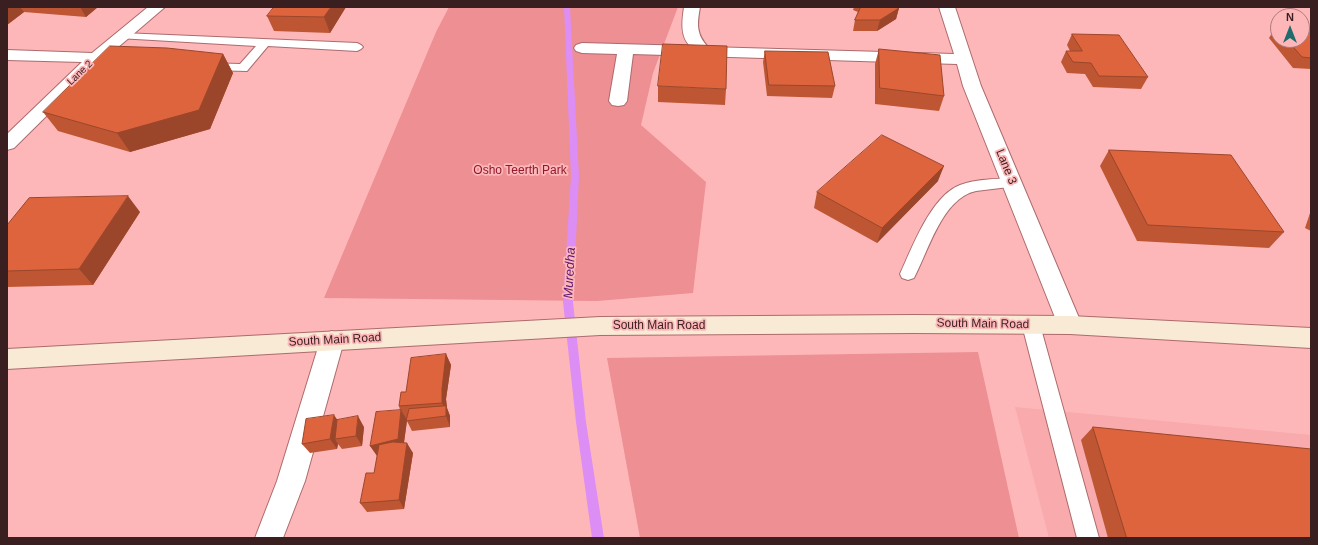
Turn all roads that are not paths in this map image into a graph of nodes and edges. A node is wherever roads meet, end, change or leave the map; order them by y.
1 (157, 7) edge
2 (692, 7) edge
3 (947, 7) edge
4 (122, 36) junction
5 (265, 43) junction
6 (357, 47) dead end
7 (582, 48) dead end
8 (626, 50) junction
9 (704, 52) junction
10 (7, 55) edge
11 (103, 58) junction
12 (964, 59) junction
13 (196, 65) edge
14 (618, 101) dead end
15 (7, 144) edge
16 (1012, 183) junction
17 (908, 274) dead end
18 (1031, 325) junction
19 (1070, 325) junction
20 (1311, 338) edge
21 (332, 340) junction
22 (7, 359) edge
23 (269, 538) edge
24 (1088, 538) edge

1 - 4 street, Lane 2
2 - 9 street
3 - 12 street, Lane 3
4 - 5 lane
4 - 11 street, Lane 2
5 - 6 lane
5 - 13 lane
7 - 8 street
8 - 9 street
8 - 14 street
9 - 12 street
10 - 11 street
11 - 15 street, Lane 2
12 - 16 street, Lane 3
16 - 17 lane
16 - 19 street, Lane 3
18 - 19 main road, South Main Road
18 - 21 main road, South Main Road
18 - 24 lane
19 - 20 main road, South Main Road
21 - 22 main road, South Main Road
21 - 23 street

